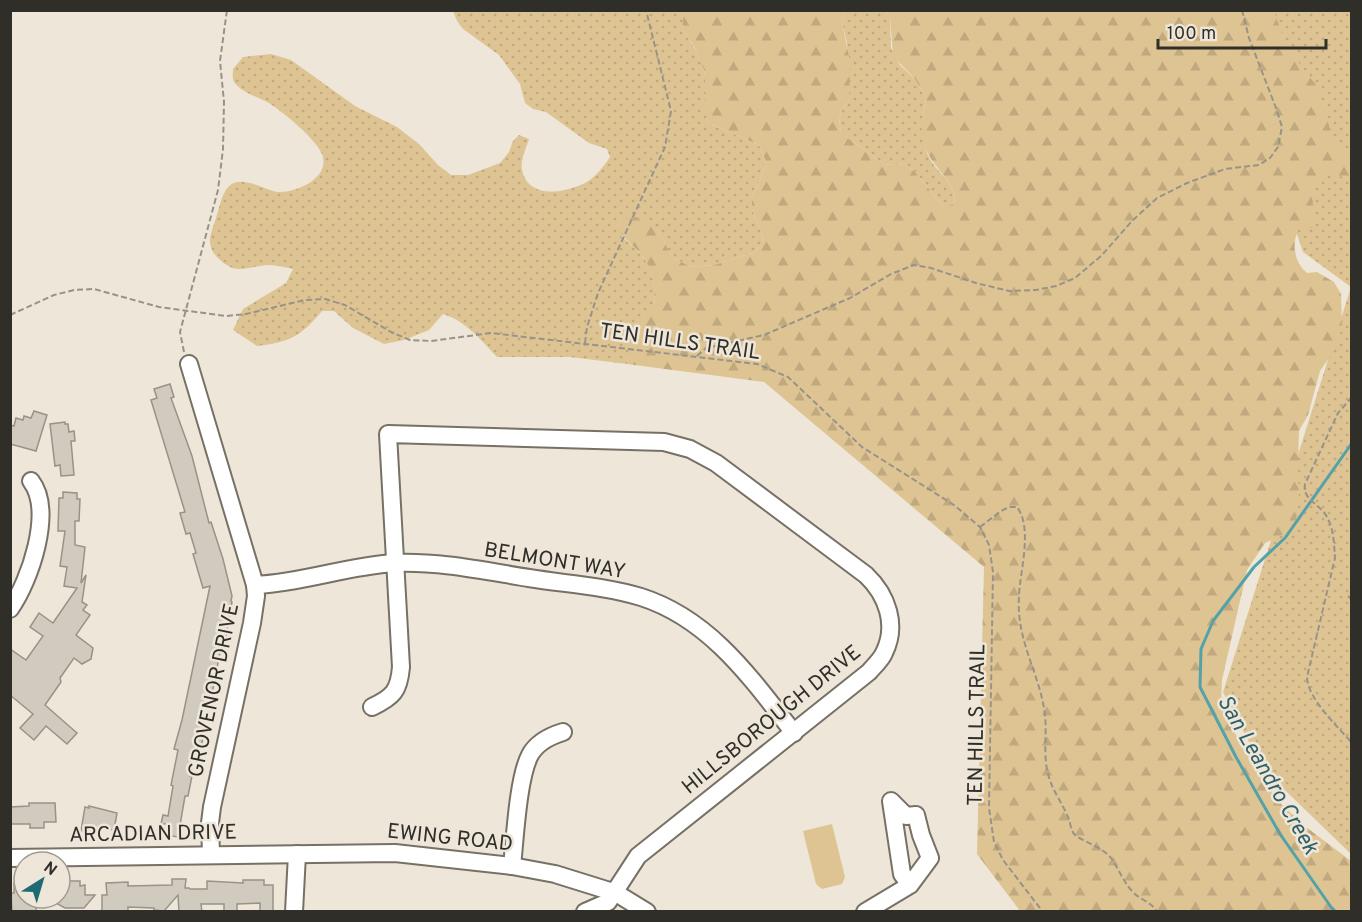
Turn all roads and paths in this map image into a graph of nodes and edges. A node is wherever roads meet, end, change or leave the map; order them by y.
1 (227, 10) edge
2 (646, 10) edge
3 (1242, 10) edge
4 (185, 311) junction
5 (10, 315) edge
6 (585, 343) junction
7 (696, 357) junction
8 (189, 364) joint
9 (1352, 397) edge
10 (31, 481) dead end
11 (980, 527) junction
12 (395, 563) junction
13 (255, 585) junction
14 (1348, 596) dead end
15 (1352, 600) edge
16 (10, 609) edge
17 (372, 707) dead end
18 (563, 732) dead end
19 (794, 733) junction
20 (1352, 743) edge
21 (211, 854) junction
22 (297, 854) junction
23 (10, 858) edge
24 (512, 866) junction
25 (910, 885) dead end
26 (616, 893) junction
27 (294, 912) edge
28 (585, 912) edge
29 (647, 912) edge
30 (865, 912) edge
31 (1043, 912) edge
32 (1157, 912) edge

1 - 4 path
2 - 6 path
3 - 7 path
4 - 5 path, TEN HILLS TRAIL
4 - 6 path, TEN HILLS TRAIL
4 - 8 path
6 - 7 path, TEN HILLS TRAIL
7 - 11 path, TEN HILLS TRAIL
8 - 13 street, GROVENOR DRIVE
9 - 20 path
10 - 16 street
11 - 31 path, TEN HILLS TRAIL
11 - 32 path
12 - 13 street, BELMONT WAY
12 - 17 street
12 - 19 street, BELMONT WAY
12 - 19 street, HILLSBOROUGH DRIVE
13 - 21 street, GROVENOR DRIVE
14 - 15 path
18 - 24 street
19 - 26 street, HILLSBOROUGH DRIVE
21 - 22 street, ARCADIAN DRIVE
21 - 23 street, ARCADIAN DRIVE
22 - 24 street, EWING ROAD
22 - 27 street
24 - 26 street, EWING ROAD
25 - 30 street
26 - 28 street
26 - 29 street, EWING ROAD

